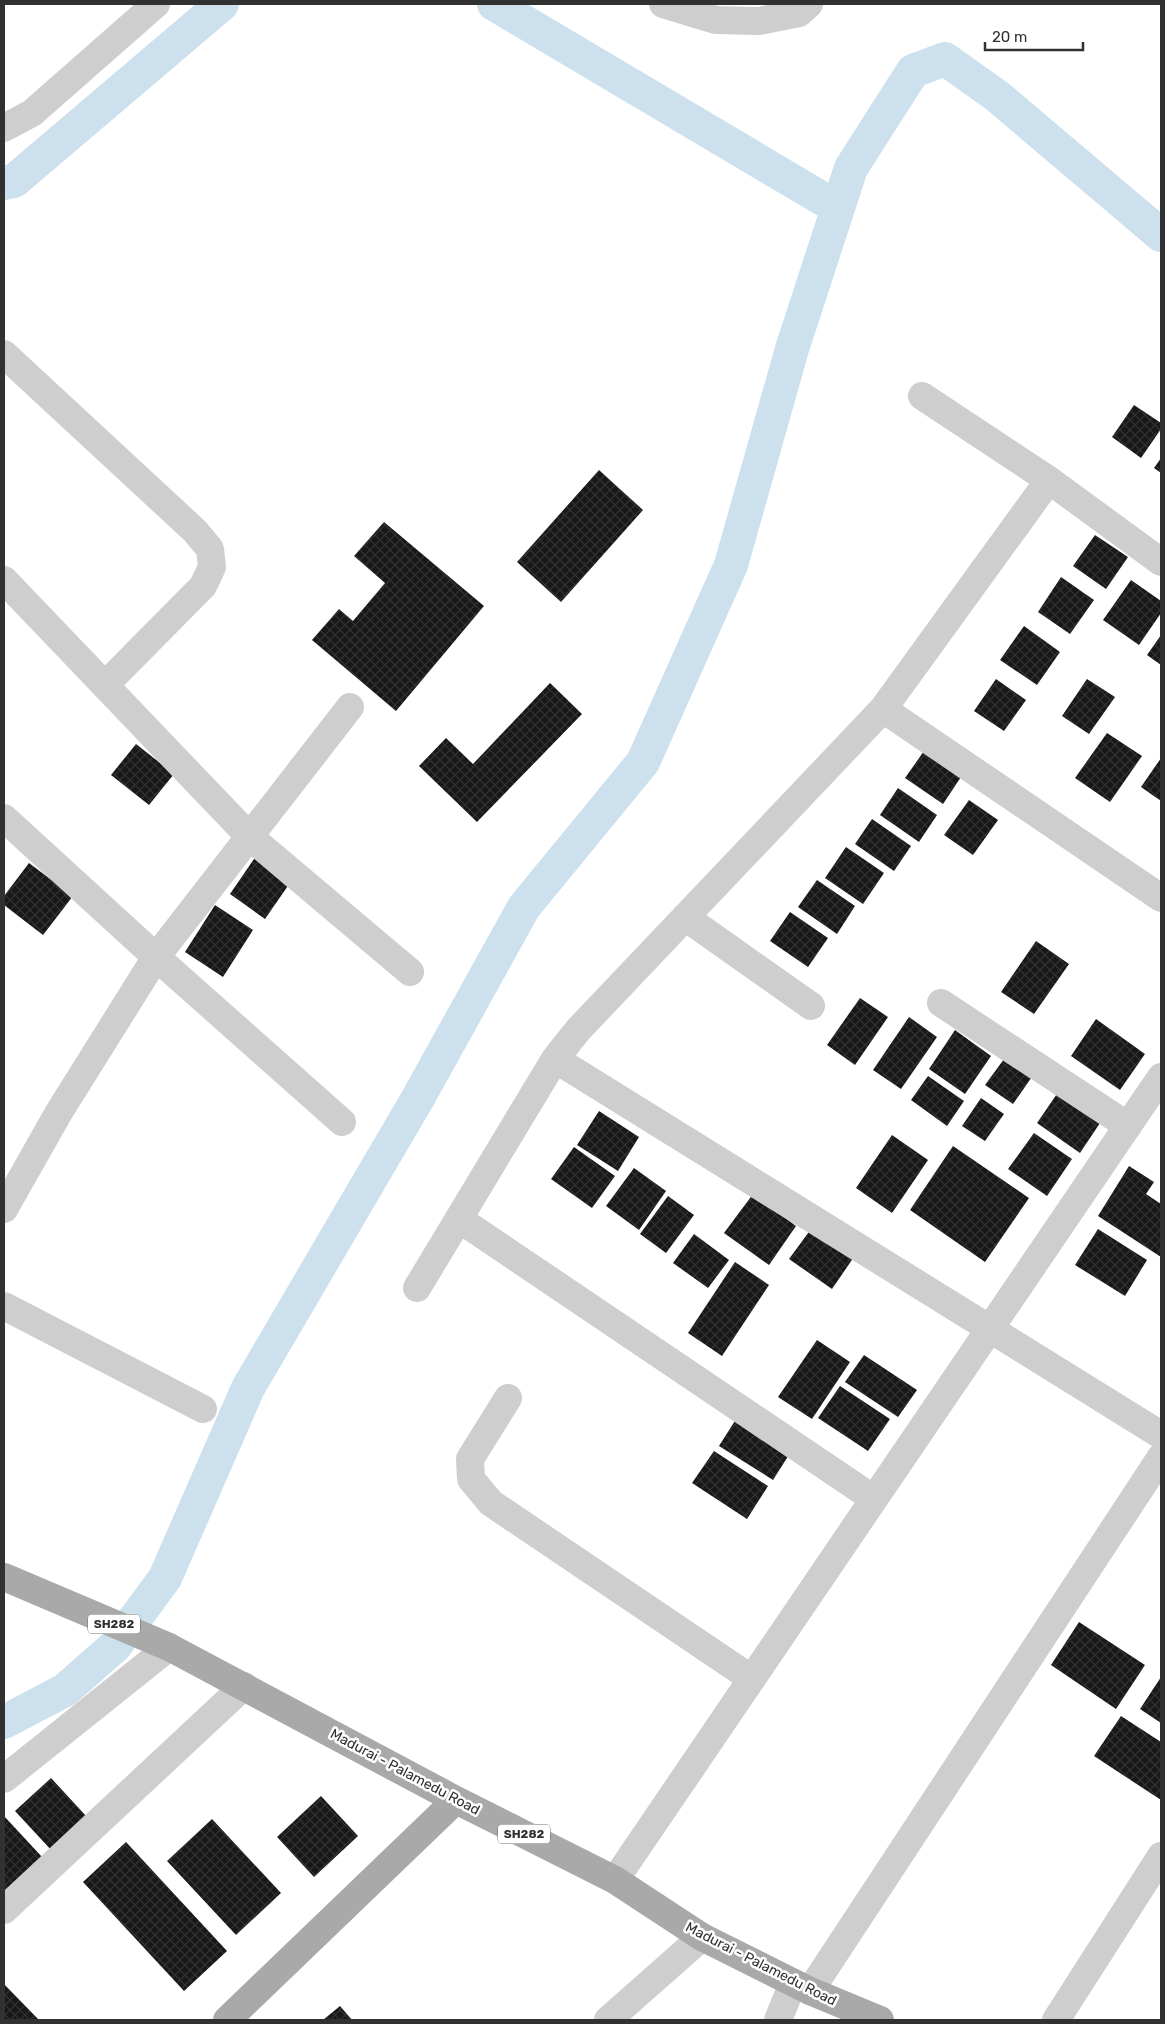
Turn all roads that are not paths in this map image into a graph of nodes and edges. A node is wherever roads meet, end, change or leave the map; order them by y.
1 (156, 4) edge
2 (663, 4) edge
3 (809, 4) edge
4 (4, 128) edge
5 (4, 354) edge
6 (922, 396) dead end
7 (1048, 480) junction
8 (1161, 562) edge
9 (4, 580) edge
10 (105, 685) junction
11 (350, 708) dead end
12 (882, 709) junction
13 (4, 818) edge
14 (250, 837) junction
15 (1161, 898) edge
16 (685, 917) junction
17 (156, 957) junction
18 (410, 972) dead end
19 (941, 1003) dead end
20 (811, 1006) dead end
21 (555, 1059) junction
22 (1161, 1077) edge
23 (342, 1122) dead end
24 (1128, 1126) junction
25 (4, 1209) edge
26 (459, 1219) junction
27 (417, 1288) dead end
28 (4, 1306) edge
29 (990, 1328) junction
30 (508, 1398) dead end
31 (203, 1410) dead end
32 (1161, 1435) edge
33 (1161, 1457) edge
34 (874, 1499) junction
35 (4, 1577) edge
36 (168, 1647) junction
37 (752, 1679) junction
38 (244, 1686) junction
39 (4, 1779) edge
40 (456, 1800) junction
41 (1161, 1856) edge
42 (615, 1880) junction
43 (4, 1910) edge
44 (702, 1937) junction
45 (801, 1987) junction
46 (227, 2020) edge
47 (608, 2020) edge
48 (778, 2020) edge
49 (880, 2020) edge
50 (1056, 2020) edge

1 - 4 street
2 - 3 street
5 - 10 street
6 - 7 street
7 - 8 street
7 - 12 street
9 - 10 street
10 - 14 street
11 - 14 street
12 - 15 street
12 - 16 street
13 - 17 street
14 - 17 street
14 - 18 street
16 - 20 street
16 - 21 street
17 - 23 street
17 - 25 street
19 - 24 street
21 - 26 street
21 - 29 street
22 - 24 street
24 - 29 street
26 - 27 street
26 - 34 street
28 - 31 street
29 - 32 street
29 - 34 street
30 - 37 street
33 - 45 street
34 - 37 street
35 - 36 main road, Madurai - Palamedu Road / SH282
36 - 38 main road, Madurai - Palamedu Road / SH282
36 - 39 street
37 - 42 street
38 - 40 main road, Madurai - Palamedu Road / SH282
38 - 43 street
40 - 42 main road, Madurai - Palamedu Road / SH282
40 - 46 main road
41 - 50 street
42 - 44 main road, Madurai - Palamedu Road / SH282
44 - 45 main road, Madurai - Palamedu Road / SH282
44 - 47 street
45 - 48 street
45 - 49 main road, Madurai - Palamedu Road / SH282

